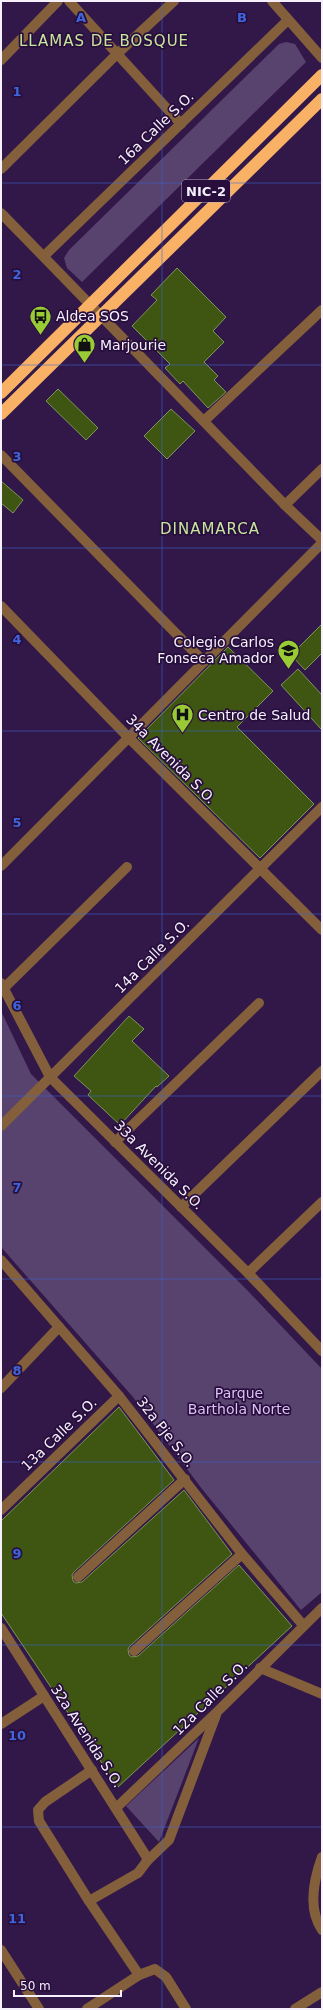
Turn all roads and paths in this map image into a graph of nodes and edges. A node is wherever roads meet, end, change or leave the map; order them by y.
1 (58, 1) edge
2 (69, 1) edge
3 (174, 1) edge
4 (272, 1) edge
5 (288, 20) junction
6 (117, 54) junction
7 (322, 58) edge
8 (1, 60) edge
9 (322, 75) edge
10 (322, 99) edge
11 (181, 124) junction
12 (1, 169) edge
13 (1, 213) edge
14 (44, 256) junction
15 (91, 306) junction
16 (322, 310) edge
17 (100, 316) junction
18 (1, 393) edge
19 (1, 414) edge
20 (204, 421) junction
21 (1, 455) edge
22 (322, 469) edge
23 (285, 505) junction
24 (322, 540) edge
25 (322, 543) edge
26 (1, 606) edge
27 (204, 662) junction
28 (128, 737) junction
29 (322, 807) edge
30 (1, 866) edge
31 (126, 867) dead end
32 (261, 868) junction
33 (322, 930) edge
34 (2, 985) edge
35 (258, 1002) dead end
36 (322, 1071) edge
37 (50, 1077) junction
38 (1, 1126) edge
39 (115, 1142) junction
40 (322, 1202) edge
41 (181, 1207) junction
42 (1, 1260) edge
43 (248, 1273) junction
44 (60, 1328) junction
45 (321, 1347) edge
46 (1, 1388) edge
47 (119, 1396) junction
48 (185, 1479) junction
49 (1, 1510) edge
50 (242, 1554) junction
51 (78, 1578) dead end
52 (322, 1608) edge
53 (303, 1626) junction
54 (1, 1628) edge
55 (134, 1651) dead end
56 (260, 1668) junction
57 (322, 1694) edge
58 (44, 1696) junction
59 (217, 1712) junction
60 (1, 1724) edge
61 (92, 1770) junction
62 (116, 1808) junction
63 (322, 1857) edge
64 (147, 1861) junction
65 (89, 1901) junction
66 (322, 1930) edge
67 (1, 1950) edge
68 (139, 1975) junction
69 (322, 1992) edge
70 (38, 2009) edge
71 (87, 2009) edge
72 (186, 2009) edge
73 (295, 2009) edge

1 - 8 street
2 - 6 street
3 - 6 street
4 - 5 street
5 - 7 street
5 - 11 street, 16a Calle S.O.
6 - 11 street
6 - 12 street
9 - 15 highway, NIC-2
10 - 17 highway, NIC-2
11 - 14 street, 16a Calle S.O.
13 - 14 street
14 - 15 street
15 - 17 street
15 - 18 highway, NIC-2
16 - 20 street
17 - 19 highway, NIC-2
17 - 20 street
20 - 23 street
21 - 27 street
22 - 23 street
23 - 24 street
25 - 27 street
26 - 28 street, 34a Avenida S.O.
27 - 28 street
28 - 30 street
28 - 32 street, 34a Avenida S.O.
29 - 32 street, 14a Calle S.O.
31 - 34 street
32 - 33 street, 34a Avenida S.O.
32 - 37 street, 14a Calle S.O.
34 - 37 street, 33a Avenida S.O.
35 - 39 street
36 - 41 street
37 - 38 street, 14a Calle S.O.
37 - 39 street, 33a Avenida S.O.
39 - 41 street, 33a Avenida S.O.
40 - 43 street
41 - 43 street, 33a Avenida S.O.
42 - 44 street, 32a Pje S.O.
43 - 45 street, 33a Avenida S.O.
44 - 46 street
44 - 47 street, 32a Pje S.O.
47 - 48 street, 32a Pje S.O.
47 - 49 street, 13a Calle S.O.
48 - 50 street, 32a Pje S.O.
48 - 51 street
50 - 53 street, 32a Pje S.O.
50 - 55 street
52 - 53 street, 12a Calle S.O.
53 - 56 street, 12a Calle S.O.
54 - 58 street, 32a Avenida S.O.
56 - 57 street
56 - 59 street, 12a Calle S.O.
58 - 60 street
58 - 61 street, 32a Avenida S.O.
59 - 62 street, 12a Calle S.O.
59 - 64 street
61 - 62 street, 32a Avenida S.O.
61 - 65 street
62 - 64 street, 32a Avenida S.O.
63 - 66 street
64 - 65 street
65 - 68 street
67 - 70 street
68 - 71 street
68 - 72 street
69 - 73 street

